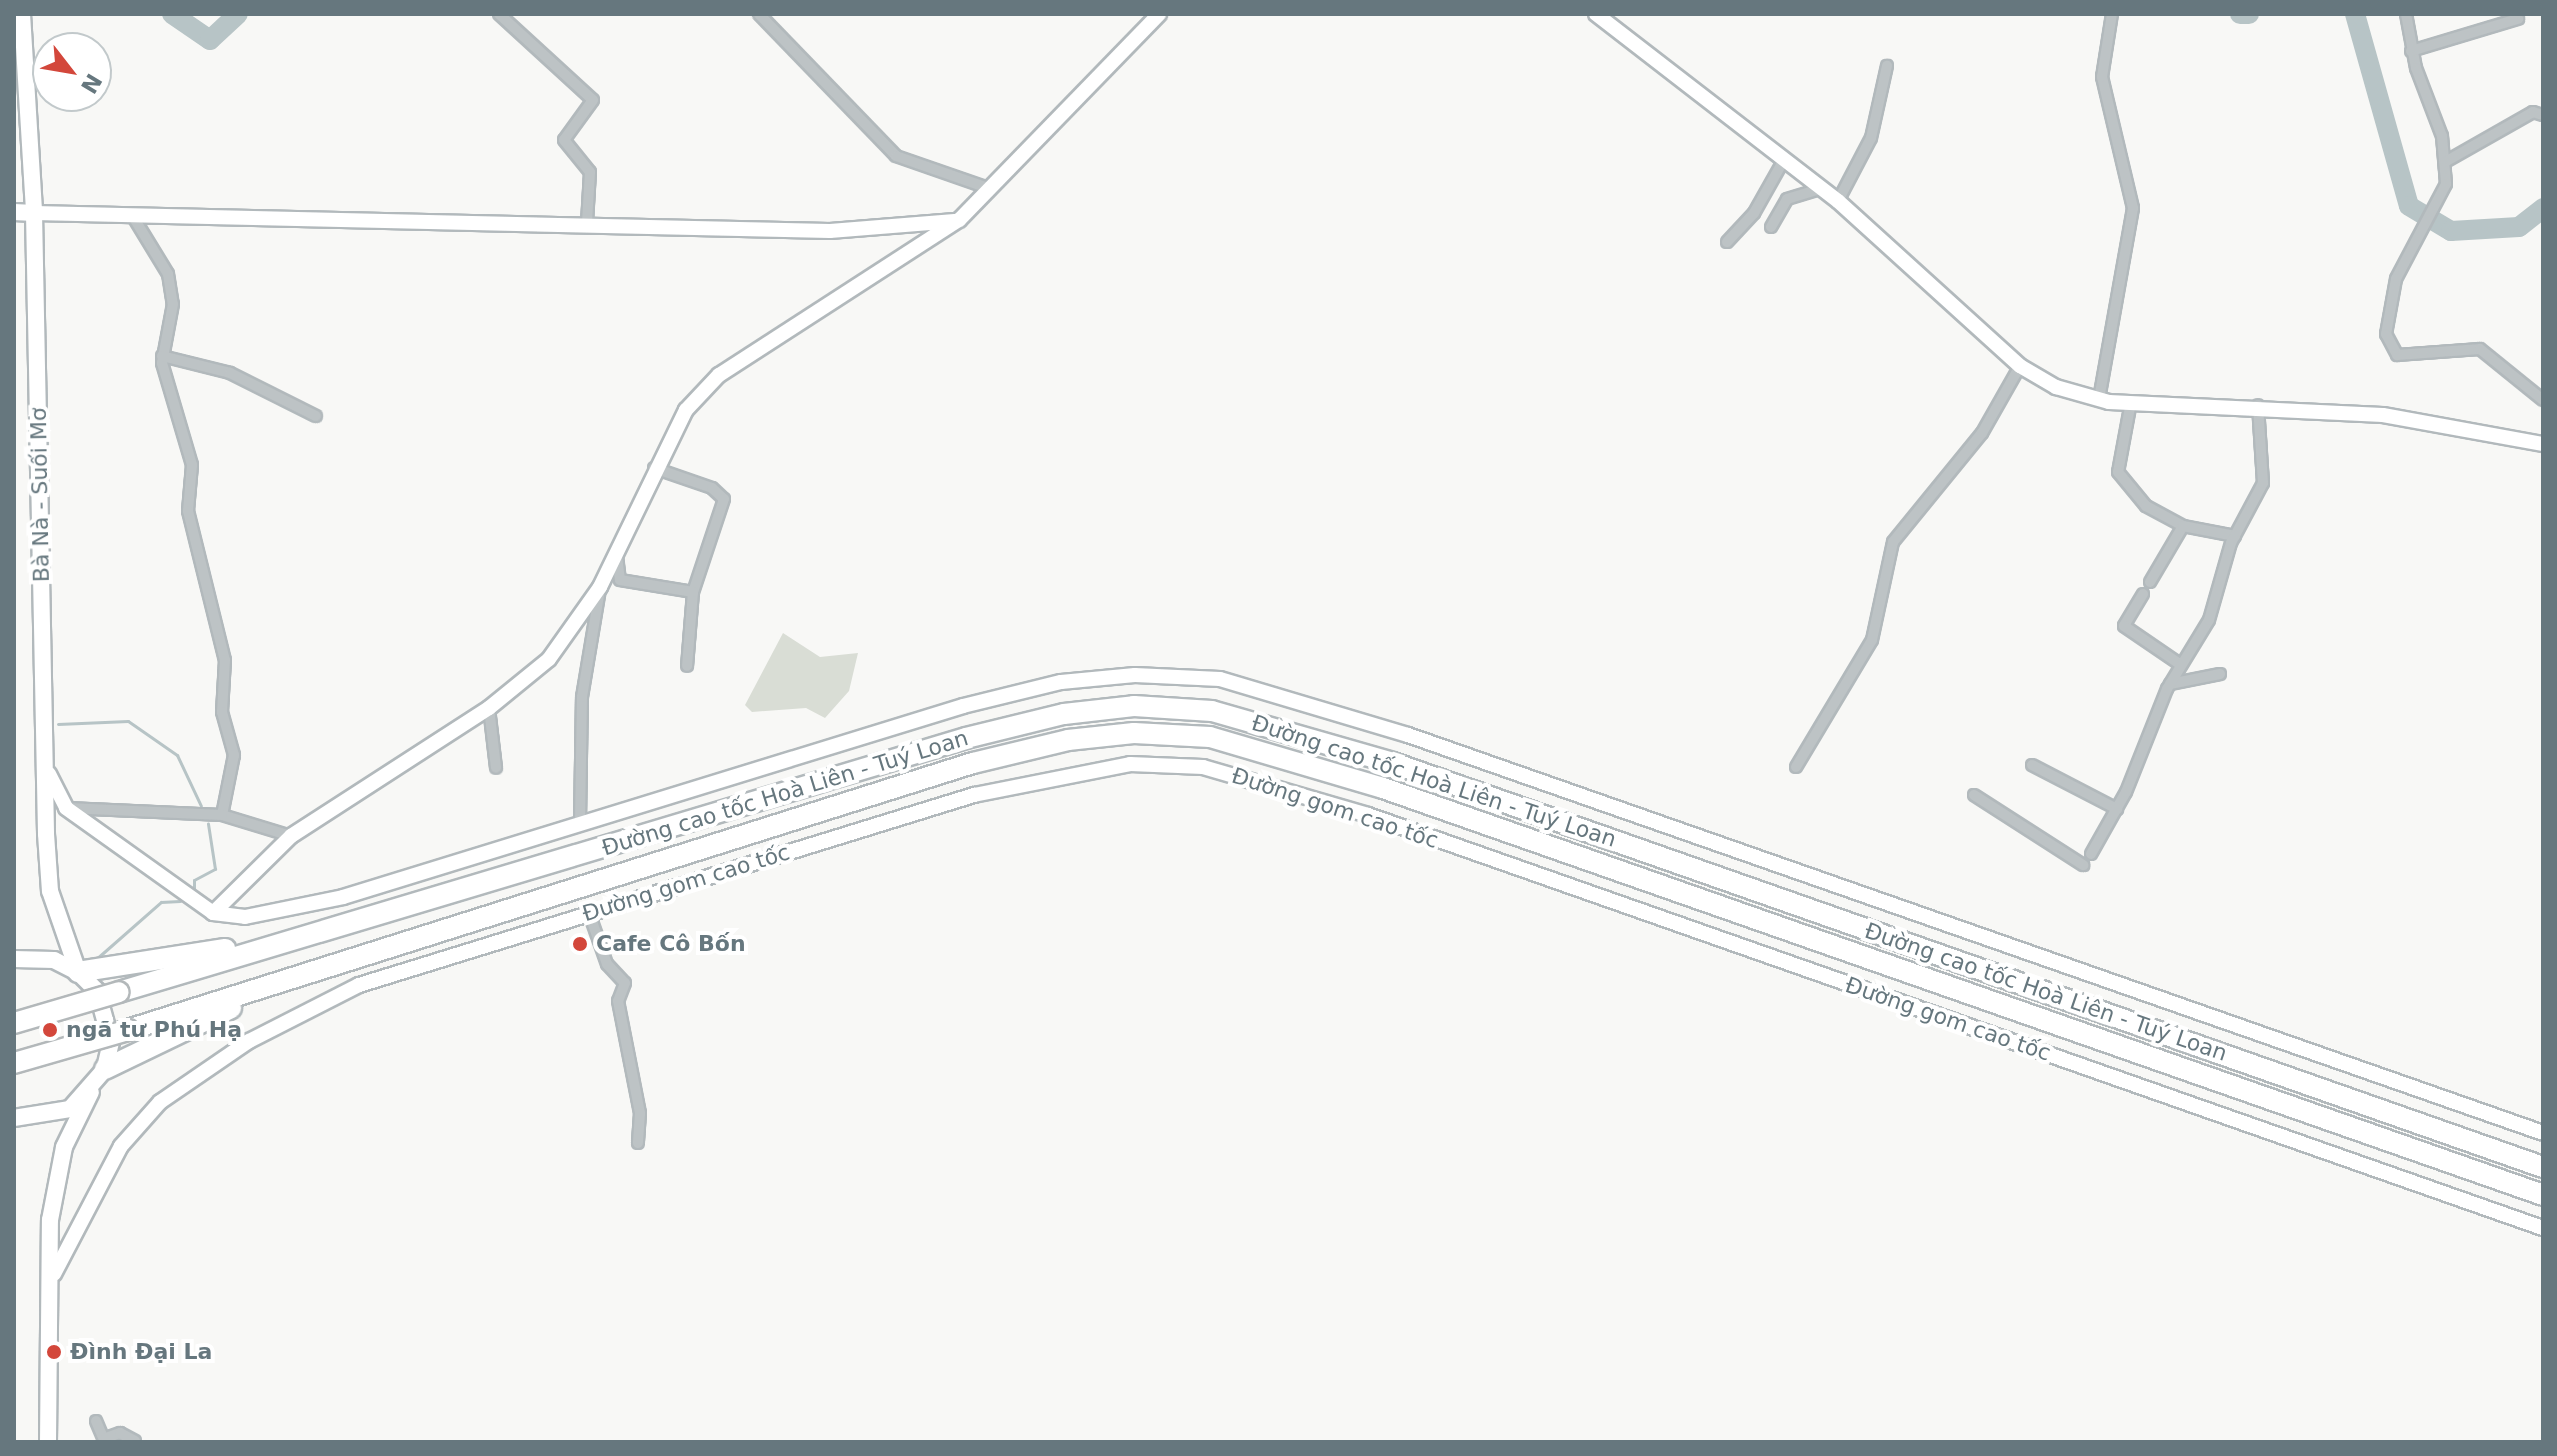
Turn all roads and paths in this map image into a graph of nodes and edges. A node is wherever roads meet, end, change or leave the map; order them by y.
1 (22, 14) edge
2 (499, 14) edge
3 (759, 14) edge
4 (1159, 14) edge
5 (1596, 14) edge
6 (2112, 14) edge
7 (2406, 14) edge
8 (2518, 19) dead end
9 (2411, 51) junction
10 (1887, 66) dead end
11 (2543, 115) edge
12 (1785, 158) junction
13 (2445, 162) junction
14 (985, 187) junction
15 (1822, 188) junction
16 (1838, 201) junction
17 (14, 212) edge
18 (34, 213) junction
19 (132, 215) junction
20 (959, 220) junction
21 (587, 222) junction
22 (1771, 227) dead end
23 (893, 231) junction
24 (1727, 242) dead end
25 (903, 257) junction
26 (162, 356) junction
27 (2020, 366) junction
28 (2099, 399) junction
29 (2543, 400) edge
30 (2131, 402) junction
31 (2258, 405) junction
32 (316, 416) dead end
33 (2543, 444) edge
34 (654, 468) junction
35 (2183, 526) junction
36 (2235, 536) junction
37 (618, 546) junction
38 (2150, 582) dead end
39 (600, 587) junction
40 (693, 592) junction
41 (2143, 594) dead end
42 (2181, 665) junction
43 (687, 666) dead end
44 (2220, 674) dead end
45 (2170, 684) junction
46 (489, 708) junction
47 (45, 757) junction
48 (2032, 765) dead end
49 (1796, 767) dead end
50 (496, 768) dead end
51 (1974, 795) dead end
52 (66, 808) junction
53 (2117, 809) junction
54 (222, 815) junction
55 (580, 822) junction
56 (291, 836) junction
57 (2091, 854) dead end
58 (661, 858) junction
59 (570, 859) junction
60 (2083, 865) dead end
61 (213, 913) junction
62 (589, 913) junction
63 (14, 959) edge
64 (78, 972) junction
65 (14, 1023) edge
66 (14, 1063) edge
67 (105, 1069) junction
68 (91, 1092) junction
69 (14, 1118) edge
70 (2543, 1133) edge
71 (638, 1143) dead end
72 (2543, 1167) edge
73 (2543, 1195) edge
74 (2543, 1228) edge
75 (46, 1342) junction
76 (96, 1421) dead end
77 (105, 1440) edge
78 (135, 1441) edge
79 (48, 1442) edge

1 - 18 main road, Bà Nà - Suối Mơ
2 - 21 street
3 - 14 street
4 - 14 main road
5 - 12 main road
6 - 28 street
7 - 9 street
8 - 9 street
9 - 13 street
10 - 16 street
11 - 13 street
12 - 15 main road
12 - 24 street
13 - 29 street
14 - 20 main road
15 - 16 main road
15 - 22 street
16 - 27 main road
17 - 18 main road
18 - 19 main road
18 - 47 main road, Bà Nà - Suối Mơ
19 - 21 main road
19 - 26 street
20 - 23 main road
20 - 25 main road
21 - 23 main road
23 - 25 main road
25 - 34 main road
26 - 32 street
26 - 54 street
27 - 28 main road
27 - 49 street
28 - 30 main road
30 - 31 main road
30 - 35 street
31 - 33 main road
31 - 36 street
34 - 37 main road
34 - 40 street
35 - 36 street
35 - 38 street
36 - 42 street
37 - 39 main road
37 - 40 street
39 - 46 main road
39 - 55 street
40 - 43 street
41 - 42 street
42 - 45 street
44 - 45 street
45 - 53 street
46 - 50 street
46 - 56 main road
47 - 52 main road
47 - 64 main road, Bà Nà - Suối Mơ
48 - 53 street
51 - 60 street
52 - 54 street
52 - 61 main road
53 - 57 street
54 - 56 street
55 - 61 main road
55 - 70 main road
56 - 61 main road
58 - 66 highway, Đường cao tốc Hoà Liên - Tuý Loan, bridge
58 - 67 highway
58 - 73 highway, Đường cao tốc Hoà Liên - Tuý Loan
59 - 64 highway
59 - 65 highway, Đường cao tốc Hoà Liên - Tuý Loan, bridge
59 - 72 highway, Đường cao tốc Hoà Liên - Tuý Loan
62 - 71 street
62 - 74 main road, Đường gom cao tốc
62 - 75 main road, Đường gom cao tốc
63 - 64 main road
64 - 67 main road, Bà Nà - Suối Mơ
67 - 68 main road
68 - 69 main road
68 - 75 main road
75 - 79 main road
76 - 77 street
77 - 78 street

